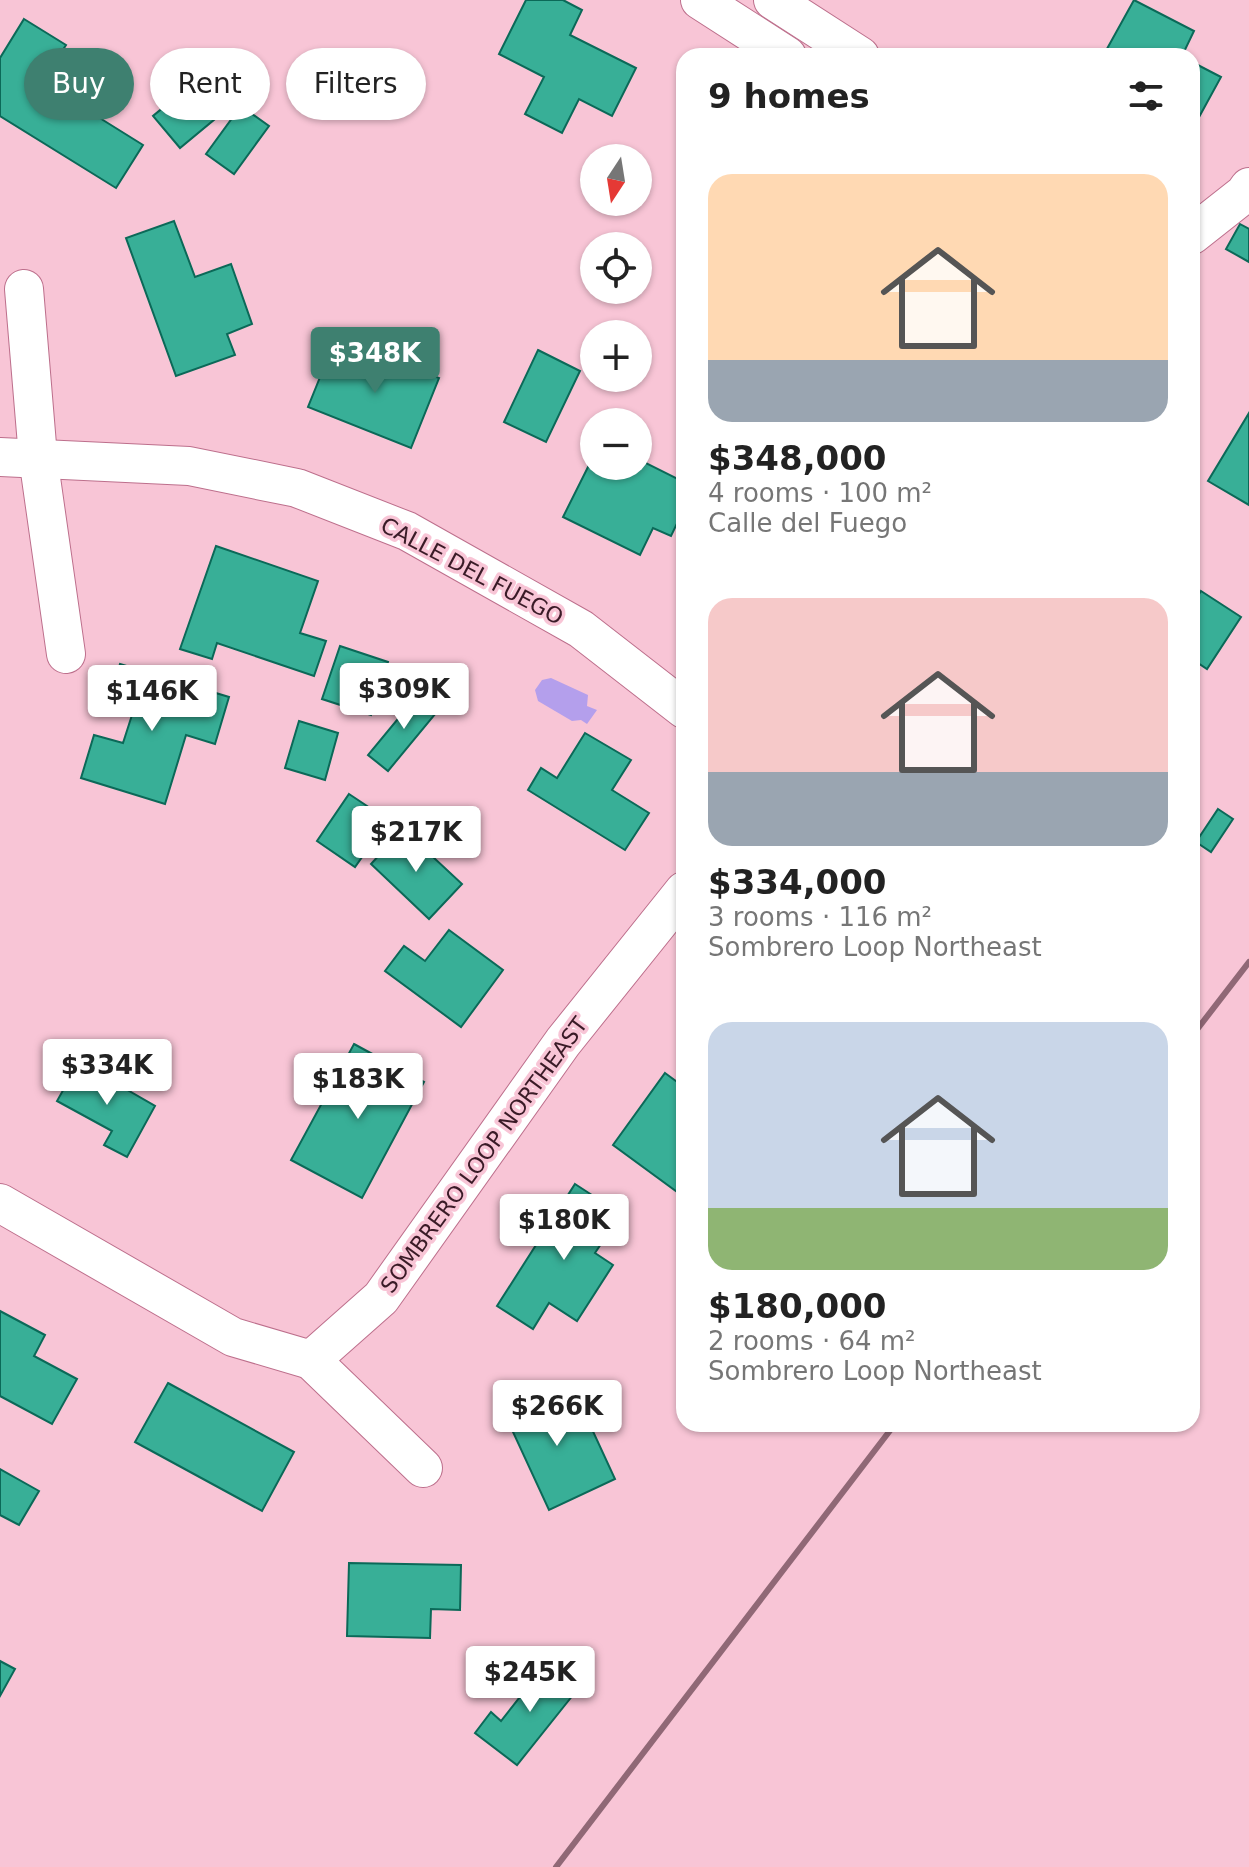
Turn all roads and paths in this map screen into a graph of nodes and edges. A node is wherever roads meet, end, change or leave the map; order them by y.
1 (700, 0) edge
2 (773, 0) edge
3 (775, 48) edge
4 (848, 48) edge
5 (1249, 187) edge
6 (1200, 229) edge
7 (24, 289) dead end
8 (0, 457) edge
9 (38, 457) junction
10 (66, 654) dead end
11 (676, 703) edge
12 (676, 901) edge
13 (0, 1203) edge
14 (311, 1360) junction
15 (423, 1468) dead end

1 - 3 street
2 - 4 street
5 - 6 street
7 - 9 street
8 - 9 street, CALLE DEL FUEGO
9 - 10 street
9 - 11 street, CALLE DEL FUEGO
12 - 14 street, SOMBRERO LOOP NORTHEAST
13 - 14 street
14 - 15 street

